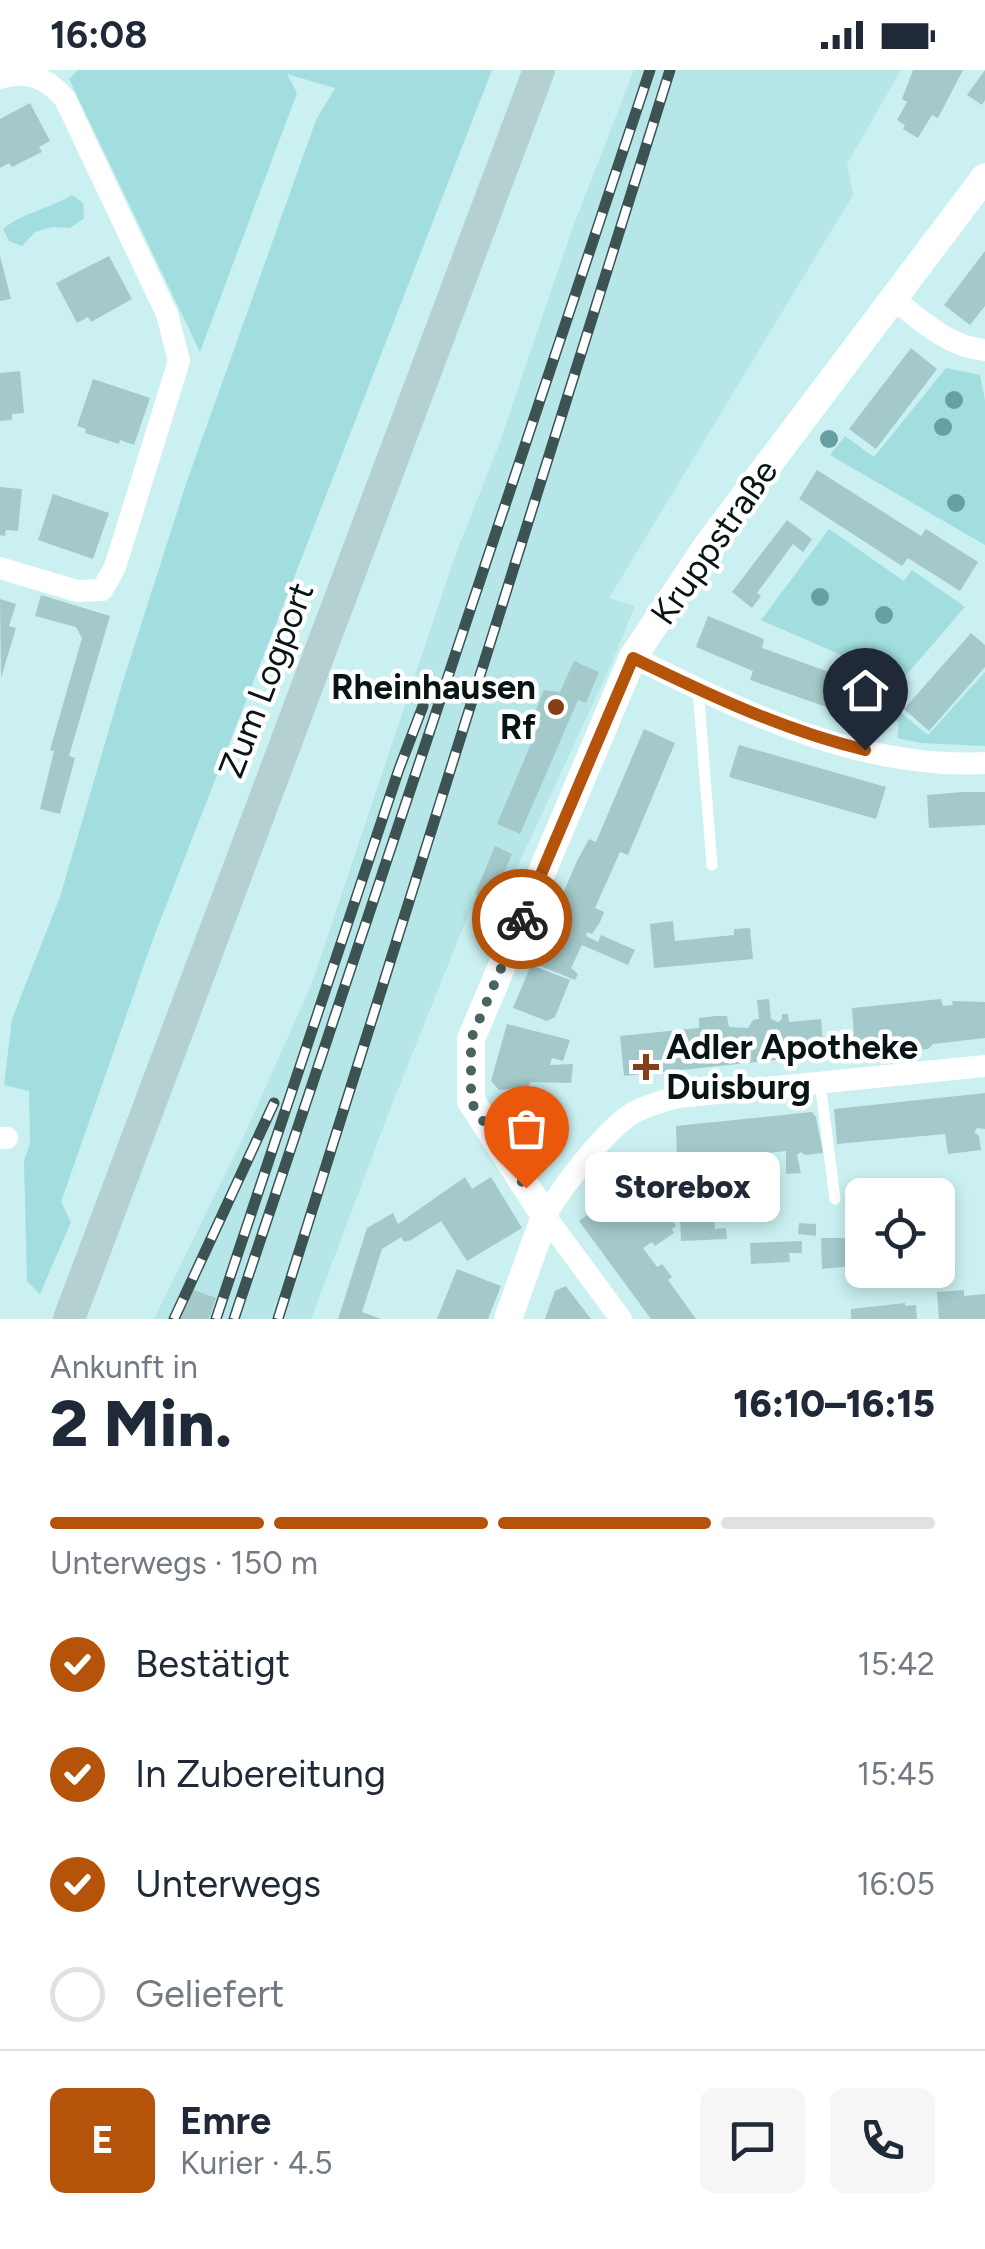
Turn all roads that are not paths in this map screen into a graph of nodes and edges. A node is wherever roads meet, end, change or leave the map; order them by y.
1 (539, 70) edge
2 (8, 74) edge
3 (55, 76) edge
4 (985, 176) edge
5 (894, 299) junction
6 (985, 350) edge
7 (0, 568) edge
8 (633, 658) junction
9 (698, 690) junction
10 (985, 763) edge
11 (712, 866) dead end
12 (985, 1066) edge
13 (820, 1082) junction
14 (835, 1199) dead end
15 (545, 1216) junction
16 (69, 1319) edge
17 (508, 1319) edge
18 (621, 1319) edge

1 - 16 main road, Zum Logport
2 - 3 street
3 - 7 street
4 - 5 street, Kruppstraße
5 - 6 street
5 - 8 street, Kruppstraße
8 - 9 street
8 - 15 street, Kruppstraße
9 - 10 street
9 - 11 lane
12 - 13 street
13 - 14 lane
13 - 15 street
15 - 17 street
15 - 18 street

